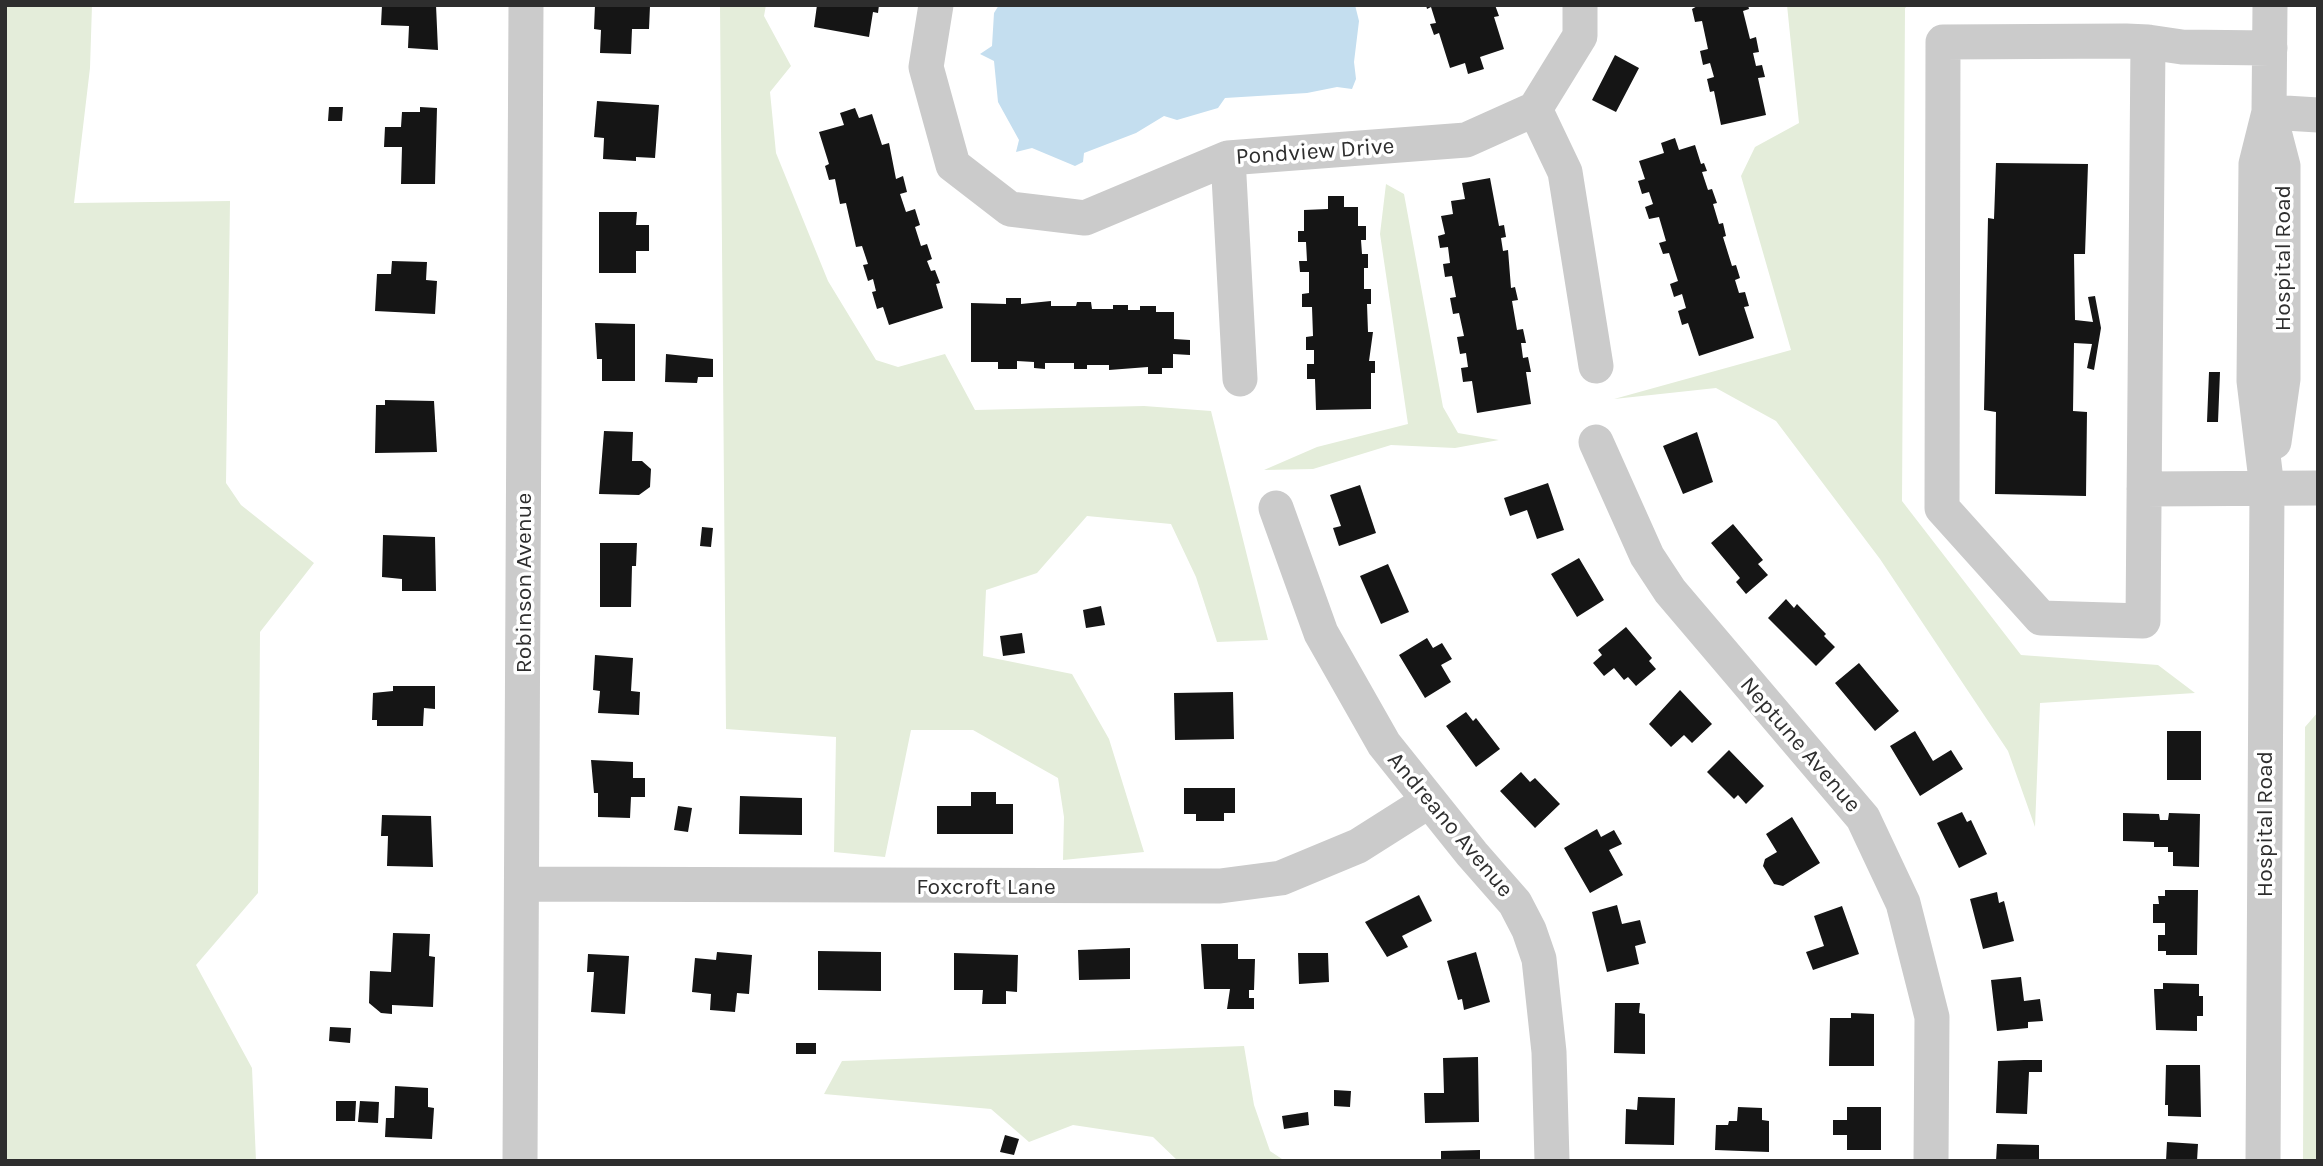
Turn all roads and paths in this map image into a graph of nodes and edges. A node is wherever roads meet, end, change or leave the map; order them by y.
1 (526, 5) edge
2 (936, 5) edge
3 (1580, 5) edge
4 (2270, 5) edge
5 (2148, 42) junction
6 (2270, 48) junction
7 (1535, 109) junction
8 (2269, 112) junction
9 (2318, 115) edge
10 (1227, 158) junction
11 (1596, 366) dead end
12 (1240, 379) dead end
13 (1596, 442) dead end
14 (2267, 488) junction
15 (2318, 488) edge
16 (2144, 489) junction
17 (1276, 508) dead end
18 (1429, 801) junction
19 (523, 884) junction
20 (520, 1161) edge
21 (1552, 1161) edge
22 (1931, 1161) edge
23 (2263, 1161) edge

1 - 19 street, Robinson Avenue
2 - 10 street, Pondview Drive
3 - 7 street
4 - 6 street, Hospital Road
5 - 6 street
5 - 16 street
5 - 16 street
6 - 8 street, Hospital Road
7 - 10 street, Pondview Drive
7 - 11 street
8 - 9 street
8 - 14 street, Hospital Road
10 - 12 street
13 - 22 street, Neptune Avenue
14 - 15 street
14 - 16 street
14 - 23 street, Hospital Road
17 - 18 street, Andreano Avenue
18 - 19 street, Foxcroft Lane
18 - 21 street, Andreano Avenue
19 - 20 street, Robinson Avenue

